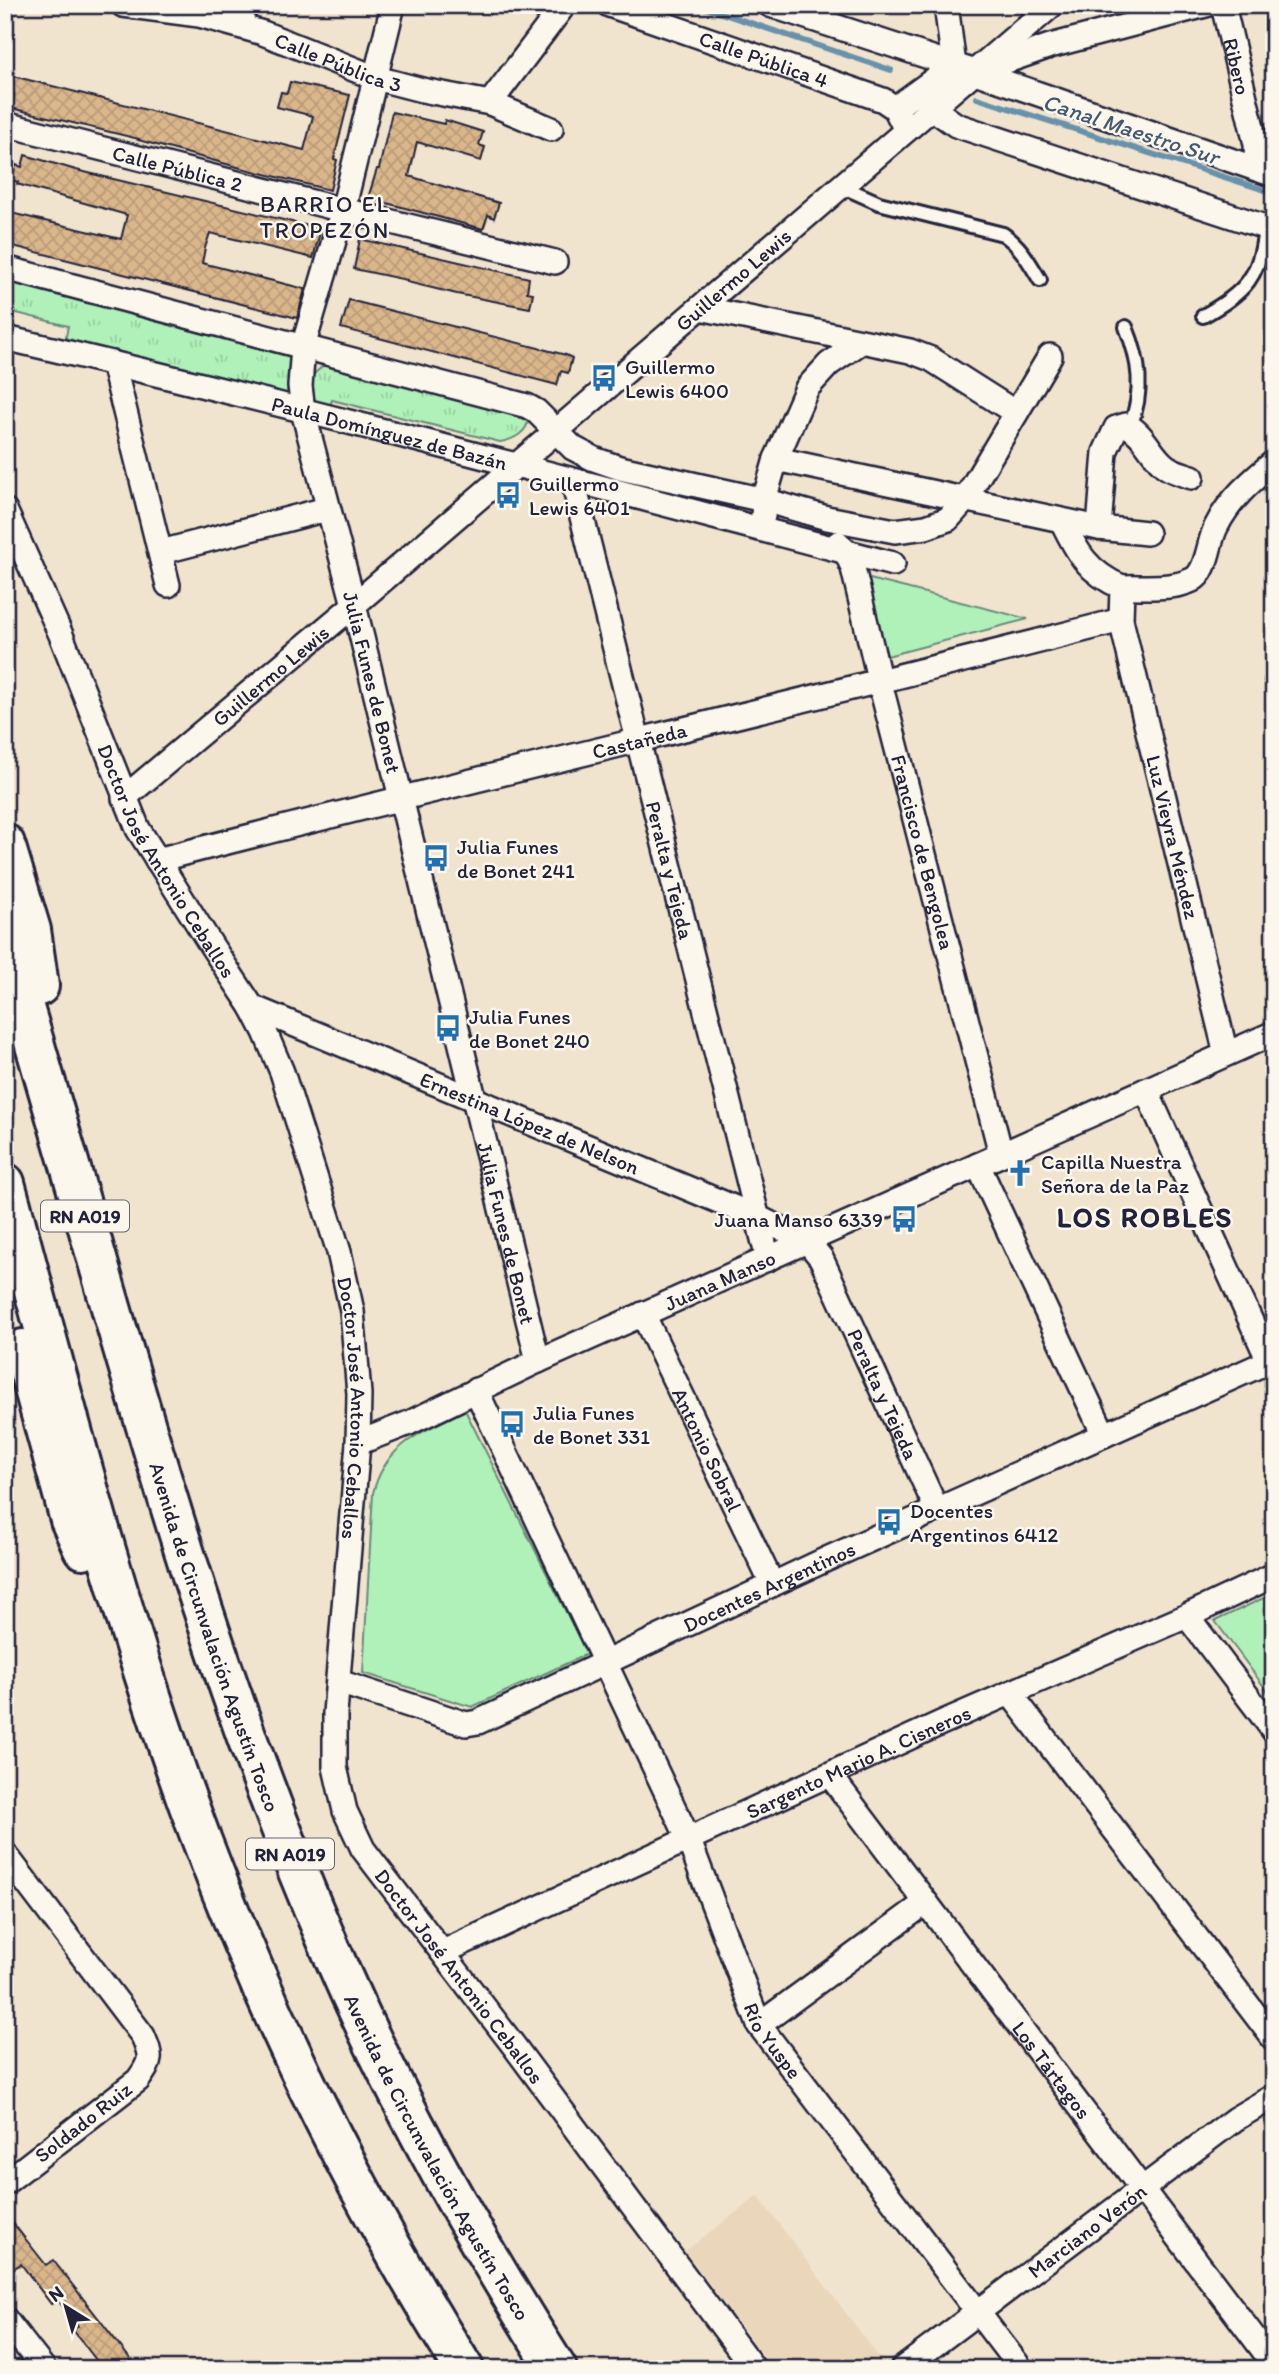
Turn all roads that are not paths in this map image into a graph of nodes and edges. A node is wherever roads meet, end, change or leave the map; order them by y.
1 (123, 5) edge
2 (393, 5) edge
3 (564, 5) edge
4 (608, 5) edge
5 (770, 5) edge
6 (946, 5) edge
7 (1052, 5) edge
8 (1206, 5) edge
9 (1223, 5) edge
10 (242, 16) edge
11 (965, 69) junction
12 (376, 78) junction
13 (490, 103) junction
14 (895, 108) junction
15 (932, 108) junction
16 (5, 124) edge
17 (551, 129) dead end
18 (906, 130) junction
19 (1265, 172) edge
20 (841, 186) junction
21 (343, 211) junction
22 (1270, 228) edge
23 (555, 262) dead end
24 (5, 268) edge
25 (1040, 280) dead end
26 (700, 308) junction
27 (1203, 316) dead end
28 (1126, 327) dead end
29 (5, 338) edge
30 (861, 342) junction
31 (303, 347) junction
32 (1050, 356) dead end
33 (113, 363) junction
34 (303, 411) junction
35 (1016, 414) junction
36 (1130, 426) junction
37 (555, 432) junction
38 (776, 459) junction
39 (1274, 462) edge
40 (516, 466) junction
41 (1192, 477) dead end
42 (573, 481) junction
43 (764, 500) junction
44 (964, 501) junction
45 (327, 509) junction
46 (5, 510) edge
47 (827, 518) junction
48 (1062, 521) junction
49 (762, 528) junction
50 (1099, 528) junction
51 (1147, 533) dead end
52 (161, 552) junction
53 (846, 552) junction
54 (893, 564) dead end
55 (168, 585) dead end
56 (1122, 587) junction
57 (354, 605) junction
58 (1121, 620) junction
59 (880, 682) junction
60 (638, 740) junction
61 (124, 797) junction
62 (399, 797) junction
63 (5, 844) edge
64 (157, 860) junction
65 (5, 942) edge
66 (253, 1007) junction
67 (1274, 1033) edge
68 (1226, 1054) junction
69 (1146, 1090) junction
70 (475, 1101) junction
71 (61, 1130) junction
72 (1001, 1154) junction
73 (978, 1165) junction
74 (5, 1183) edge
75 (757, 1217) junction
76 (807, 1241) junction
77 (768, 1259) junction
78 (5, 1284) edge
79 (643, 1314) junction
80 (1271, 1360) edge
81 (538, 1362) junction
82 (476, 1390) junction
83 (1104, 1435) junction
84 (358, 1443) junction
85 (937, 1510) junction
86 (1274, 1575) edge
87 (772, 1584) junction
88 (1187, 1616) junction
89 (604, 1664) junction
90 (339, 1682) junction
91 (1010, 1693) junction
92 (159, 1717) junction
93 (1274, 1731) edge
94 (830, 1775) junction
95 (688, 1838) junction
96 (5, 1854) edge
97 (925, 1903) junction
98 (443, 1952) junction
99 (760, 2025) junction
100 (1274, 2039) edge
101 (1274, 2096) edge
102 (5, 2183) edge
103 (1141, 2189) junction
104 (977, 2312) junction
105 (5, 2319) edge
106 (1274, 2364) edge
107 (44, 2369) edge
108 (464, 2369) edge
109 (557, 2369) edge
110 (754, 2369) edge
111 (902, 2369) edge
112 (1021, 2369) edge

1 - 10 street, Calle Pública 3
2 - 12 street, Julia Funes de Bonet
3 - 13 street
4 - 14 street, Calle Pública 4
5 - 11 street
6 - 11 street
7 - 11 street, Guillermo Lewis
8 - 11 street
9 - 19 street, Ribero
10 - 12 street, Calle Pública 3
11 - 14 street
11 - 15 street, Guillermo Lewis
11 - 19 street
12 - 13 street, Calle Pública 3
12 - 21 street, Julia Funes de Bonet
13 - 17 street, Calle Pública 3
14 - 18 street
15 - 18 street, Guillermo Lewis
15 - 22 street
16 - 21 street, Calle Pública 2
18 - 20 street, Guillermo Lewis
20 - 25 lane
20 - 26 street, Guillermo Lewis
21 - 23 street, Calle Pública 2
21 - 31 street, Julia Funes de Bonet
22 - 27 lane
24 - 31 street
26 - 30 street
26 - 37 street, Guillermo Lewis
28 - 36 lane
29 - 33 street, Paula Domínguez de Bazán
30 - 35 street
30 - 38 street
31 - 34 street, Julia Funes de Bonet
31 - 37 street
32 - 35 street
33 - 34 street, Paula Domínguez de Bazán
33 - 52 street
34 - 40 street, Paula Domínguez de Bazán
34 - 45 street, Julia Funes de Bonet
35 - 44 street
36 - 41 street
36 - 50 street
37 - 40 street, Guillermo Lewis
37 - 43 street
38 - 43 street
38 - 44 street
39 - 56 street
40 - 42 street, Paula Domínguez de Bazán
40 - 57 street, Guillermo Lewis
42 - 49 street, Paula Domínguez de Bazán
42 - 60 street, Peralta y Tejeda
43 - 47 street
43 - 49 street
44 - 47 street
44 - 48 street
45 - 52 street
45 - 57 street, Julia Funes de Bonet
46 - 61 street, Doctor José Antonio Ceballos
47 - 53 street, Francisco de Bengolea
48 - 50 street
48 - 56 street
49 - 53 street, Paula Domínguez de Bazán
50 - 51 street
52 - 55 street
53 - 54 street, Paula Domínguez de Bazán
53 - 59 street, Francisco de Bengolea
56 - 58 street, Luz Vieyra Méndez
57 - 61 street, Guillermo Lewis
57 - 62 street, Julia Funes de Bonet
58 - 59 street, Castañeda
58 - 68 street, Luz Vieyra Méndez
59 - 60 street, Castañeda
59 - 72 street, Francisco de Bengolea
60 - 62 street, Castañeda
60 - 75 street, Peralta y Tejeda
61 - 64 street, Doctor José Antonio Ceballos
62 - 64 street, Castañeda
62 - 70 street, Julia Funes de Bonet
63 - 71 highway
64 - 66 street, Doctor José Antonio Ceballos
65 - 71 highway, Avenida de Circunvalación Agustín Tosco / RN A019
66 - 70 street, Ernestina López de Nelson
66 - 84 street, Doctor José Antonio Ceballos
67 - 68 street, Juana Manso
68 - 69 street, Juana Manso
69 - 72 street, Juana Manso
69 - 80 street
70 - 75 street, Ernestina López de Nelson
70 - 81 street, Julia Funes de Bonet
71 - 109 highway, Avenida de Circunvalación Agustín Tosco / RN A019
72 - 73 street, Juana Manso
73 - 76 street, Juana Manso
73 - 83 street
74 - 92 highway, RN A019
75 - 76 street, Ernestina López de Nelson
75 - 77 street, Peralta y Tejeda
76 - 77 street, Juana Manso
76 - 85 street, Peralta y Tejeda
77 - 79 street, Juana Manso
78 - 92 highway
79 - 81 street, Juana Manso
79 - 87 street, Antonio Sobral
80 - 83 street, Docentes Argentinos
81 - 82 street, Juana Manso
82 - 84 street, Juana Manso
82 - 89 street
83 - 85 street, Docentes Argentinos
84 - 90 street, Doctor José Antonio Ceballos
85 - 87 street, Docentes Argentinos
86 - 88 street, Sargento Mario A. Cisneros
87 - 89 street, Docentes Argentinos
88 - 91 street, Sargento Mario A. Cisneros
88 - 93 street
89 - 90 street, Docentes Argentinos
89 - 95 street, Río Yuspe
90 - 98 street, Doctor José Antonio Ceballos
91 - 94 street, Sargento Mario A. Cisneros
91 - 100 street
92 - 108 highway, RN A019
94 - 95 street, Sargento Mario A. Cisneros
94 - 97 street, Los Tártagos
95 - 98 street, Sargento Mario A. Cisneros
95 - 99 street, Río Yuspe
96 - 102 street, Soldado Ruiz
97 - 99 street
97 - 103 street, Los Tártagos
98 - 110 street, Doctor José Antonio Ceballos
99 - 104 street, Río Yuspe
101 - 103 street, Marciano Verón
103 - 104 street, Marciano Verón
103 - 106 street, Los Tártagos
104 - 111 street, Marciano Verón
104 - 112 street, Río Yuspe
105 - 107 street

